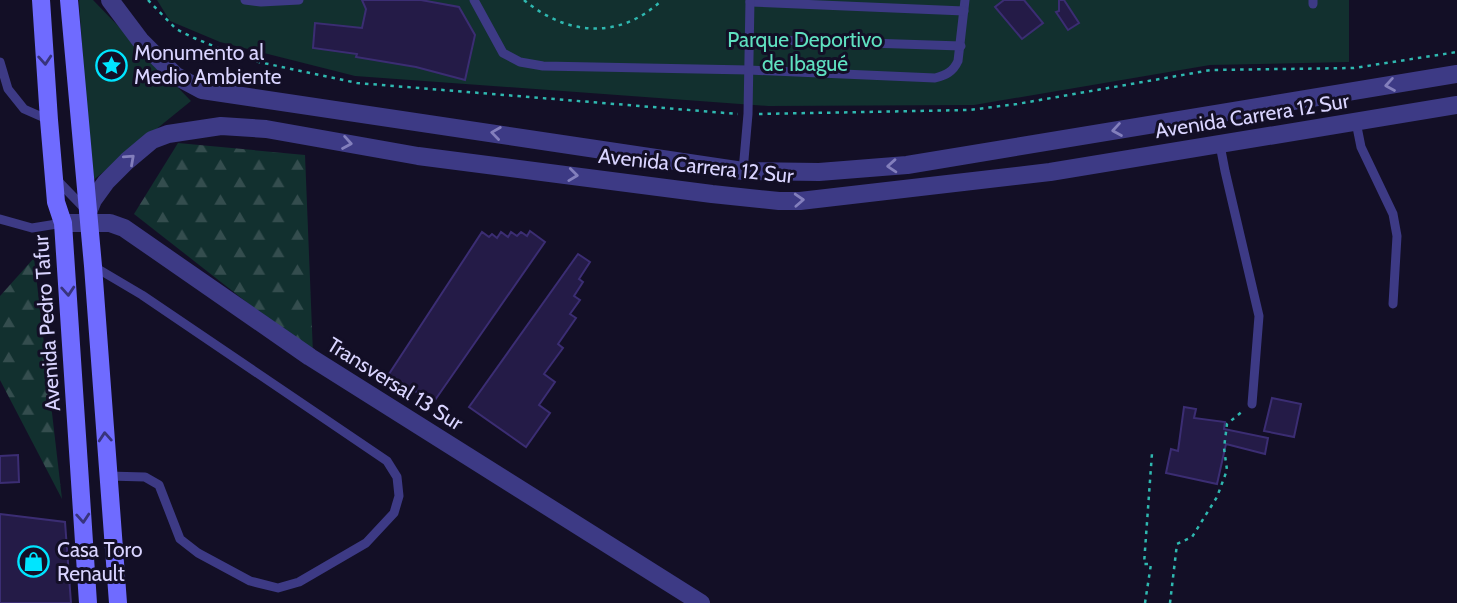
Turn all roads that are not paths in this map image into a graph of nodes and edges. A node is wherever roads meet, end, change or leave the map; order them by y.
1 (41, 0) edge
2 (69, 0) edge
3 (110, 0) edge
4 (245, 0) edge
5 (299, 0) edge
6 (474, 0) edge
7 (965, 0) edge
8 (750, 1) edge
9 (964, 11) junction
10 (749, 39) junction
11 (961, 46) junction
12 (0, 62) edge
13 (749, 70) junction
14 (1457, 74) edge
15 (1457, 105) edge
16 (49, 120) junction
17 (1356, 122) junction
18 (1220, 145) junction
19 (743, 171) junction
20 (54, 176) junction
21 (88, 217) junction
22 (0, 219) edge
23 (63, 223) junction
24 (93, 266) junction
25 (1394, 304) dead end
26 (1252, 404) road end
27 (108, 476) junction
28 (88, 603) edge
29 (118, 603) edge
30 (701, 603) edge

1 -> 16 main road, Avenida Pedro Tafur
2 - 21 main road
19 -> 3 street, Avenida Carrera 12 Sur
4 - 5 lane
6 - 13 lane
7 - 9 lane
8 - 9 lane
8 - 10 lane
9 - 11 lane
10 - 11 lane
10 - 13 lane
11 - 13 lane
12 - 16 lane
13 - 19 lane
14 -> 19 street, Avenida Carrera 12 Sur
15 - 17 street, Avenida Carrera 12 Sur
16 - 20 main road, Avenida Pedro Tafur
17 - 18 street, Avenida Carrera 12 Sur
17 - 25 lane
21 -> 18 street, Avenida Carrera 12 Sur
18 - 26 lane
20 - 21 lane
20 - 23 main road, Avenida Pedro Tafur
21 - 23 street, Transversal 13 Sur
21 - 24 main road
21 - 30 street, Transversal 13 Sur
22 - 23 lane
23 -> 28 main road, Avenida Pedro Tafur
27 -> 24 main road
24 - 27 lane
27 - 29 main road

